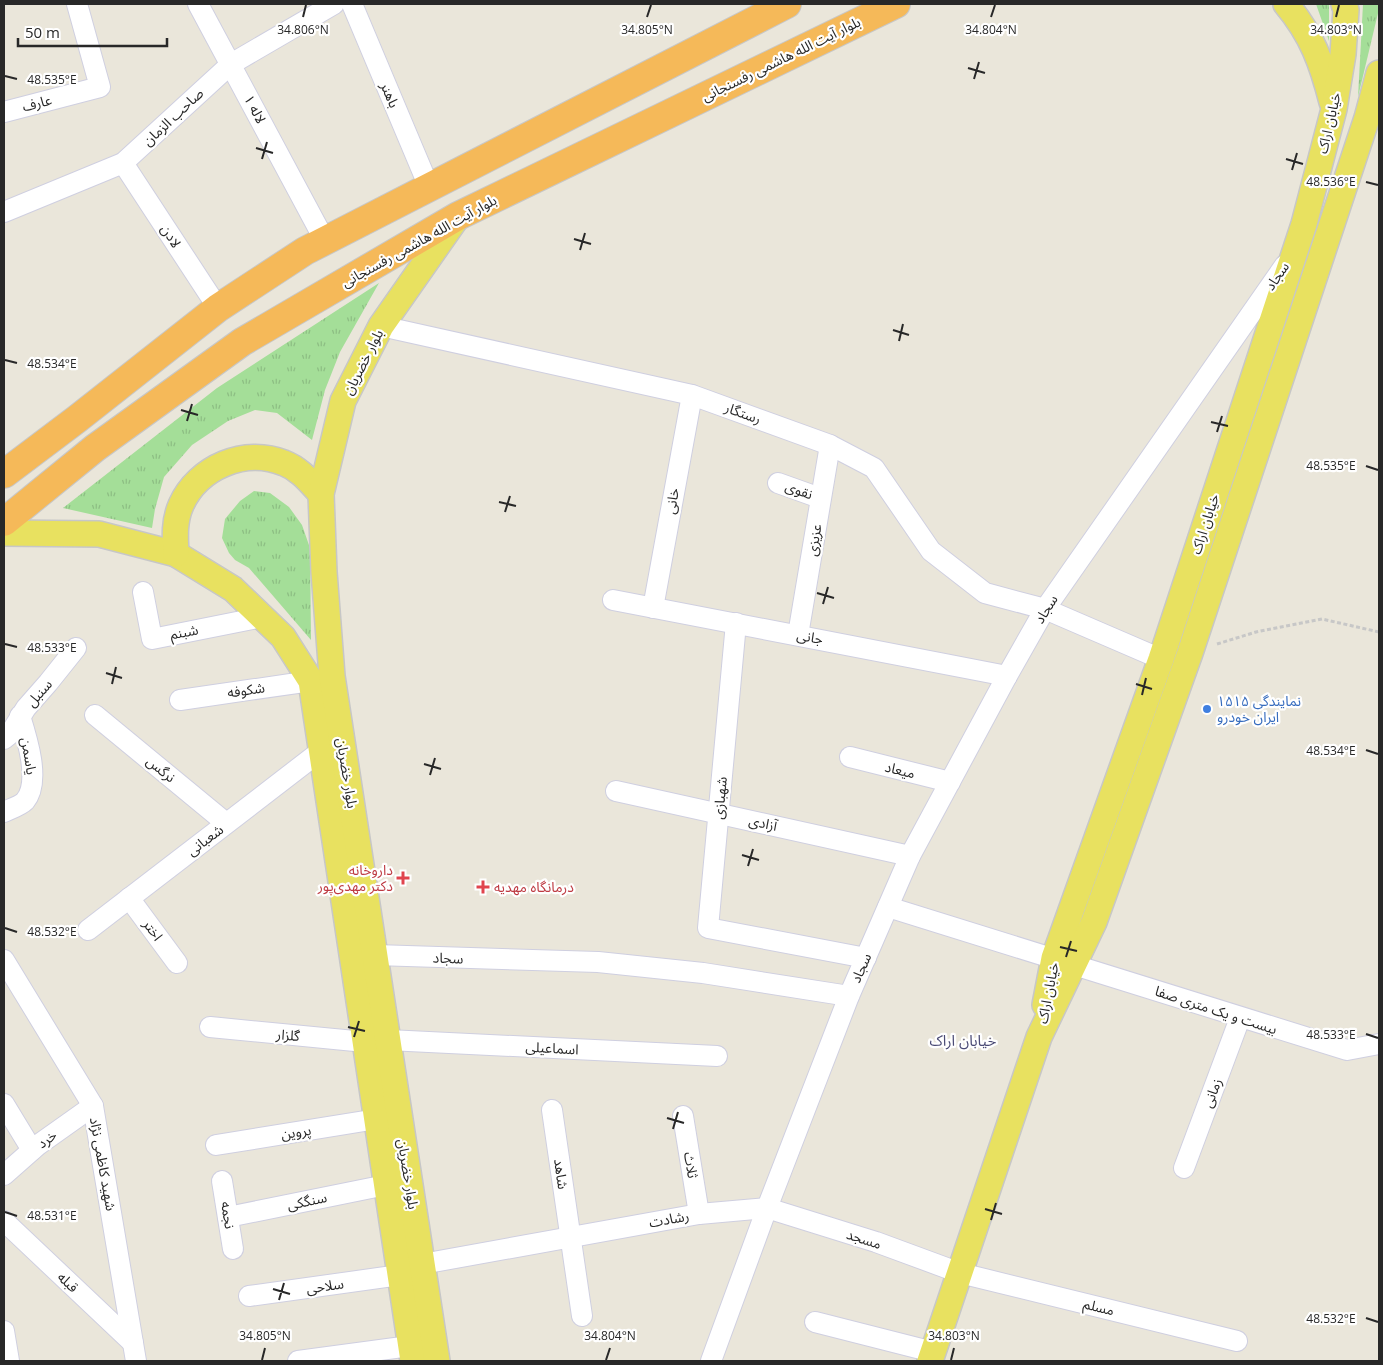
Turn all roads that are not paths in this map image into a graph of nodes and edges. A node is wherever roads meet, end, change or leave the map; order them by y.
1 (78, 4) edge
2 (198, 4) edge
3 (334, 4) edge
4 (352, 4) edge
5 (787, 4) edge
6 (896, 4) edge
7 (1286, 4) edge
8 (1344, 4) edge
9 (231, 64) junction
10 (1379, 73) edge
11 (1334, 109) junction
12 (4, 112) edge
13 (1373, 112) edge
14 (123, 163) junction
15 (429, 186) junction
16 (4, 212) edge
17 (458, 216) junction
18 (325, 241) junction
19 (1295, 251) junction
20 (218, 308) junction
21 (381, 326) junction
22 (692, 395) junction
23 (830, 445) junction
24 (4, 474) edge
25 (778, 483) dead end
26 (321, 494) junction
27 (820, 498) junction
28 (4, 522) edge
29 (4, 533) edge
30 (176, 554) junction
31 (143, 592) dead end
32 (613, 600) dead end
33 (653, 608) junction
34 (1045, 609) junction
35 (262, 616) junction
36 (736, 623) junction
37 (798, 635) junction
38 (76, 648) dead end
39 (1160, 659) junction
40 (1007, 676) junction
41 (311, 681) junction
42 (180, 700) dead end
43 (95, 715) dead end
44 (20, 716) junction
45 (4, 739) edge
46 (322, 750) junction
47 (850, 757) dead end
48 (950, 782) junction
49 (616, 791) dead end
50 (4, 812) edge
51 (718, 813) junction
52 (226, 823) junction
53 (910, 856) junction
54 (129, 898) junction
55 (888, 907) junction
56 (88, 930) dead end
57 (375, 955) junction
58 (866, 958) junction
59 (4, 960) edge
60 (1064, 961) junction
61 (177, 963) dead end
62 (849, 996) junction
63 (1240, 1018) junction
64 (210, 1028) dead end
65 (376, 1041) junction
66 (1379, 1044) edge
67 (717, 1056) dead end
68 (4, 1104) edge
69 (93, 1106) junction
70 (552, 1110) dead end
71 (683, 1116) dead end
72 (377, 1119) junction
73 (216, 1145) dead end
74 (32, 1150) junction
75 (1184, 1168) dead end
76 (4, 1175) edge
77 (222, 1181) dead end
78 (386, 1185) junction
79 (767, 1208) junction
80 (699, 1214) junction
81 (228, 1217) junction
82 (4, 1221) edge
83 (571, 1237) junction
84 (233, 1249) dead end
85 (422, 1264) junction
86 (960, 1273) junction
87 (400, 1275) junction
88 (249, 1296) dead end
89 (582, 1316) dead end
90 (815, 1322) dead end
91 (4, 1331) edge
92 (1237, 1341) dead end
93 (134, 1352) edge
94 (411, 1354) edge
95 (932, 1357) edge
96 (9, 1361) edge
97 (298, 1361) edge
98 (437, 1361) edge
99 (711, 1361) edge

1 - 12 street, عارف
2 - 9 street, لاله ۱
3 - 9 street, صاحب الزمان
4 - 15 street, باهنر
5 - 15 highway
6 - 17 highway, بلوار آیت الله هاشمی رفسنجانی
7 - 11 main road
8 - 11 main road, خیابان اراک
9 - 14 street, صاحب الزمان
9 - 18 street, لاله ۱
10 - 13 main road, خیابان اراک
11 - 19 main road, خیابان اراک
13 - 60 main road, خیابان اراک
14 - 16 street, صاحب الزمان
14 - 20 street, لادن
15 - 18 highway
17 - 21 main road, بلوار خضریان
17 - 28 highway, بلوار آیت الله هاشمی رفسنجانی
18 - 20 highway
19 - 34 street, سجاد
19 - 39 main road, خیابان اراک
20 - 24 highway
21 - 22 street, رستگار
21 - 26 main road, بلوار خضریان
22 - 23 street, رستگار
22 - 33 street, خانی
23 - 27 street, عزیزی
23 - 34 street, رستگار
25 - 27 street, نقوی
26 - 30 main road
26 - 57 main road, بلوار خضریان
27 - 37 street, عزیزی
29 - 30 main road, بلوار خضریان
30 - 35 main road, بلوار خضریان
31 - 35 street, شبنم
32 - 33 street, جانی
33 - 36 street, جانی
34 - 39 street, رستگار
34 - 40 street, سجاد
35 - 41 main road, بلوار خضریان
36 - 37 street, جانی
36 - 51 street, شهبازی
37 - 40 street, جانی
38 - 44 street, سنبل
39 - 60 main road, خیابان اراک
40 - 48 street, سجاد
41 - 42 street, شکوفه
41 - 46 main road, بلوار خضریان
43 - 52 street, نرگس
44 - 45 street, سنبل
44 - 50 street, یاسمن
46 - 52 street, شعبانی
46 - 65 main road, بلوار خضریان
47 - 48 street, میعاد
48 - 53 street, سجاد
49 - 51 street, آزادی
51 - 53 street, آزادی
51 - 58 street, شهبازی
52 - 54 street, شعبانی
53 - 55 street, سجاد
54 - 56 street, شعبانی
54 - 61 street, اختر
55 - 58 street, سجاد
55 - 60 street, بیست و یک متری صفا
57 - 62 street, سجاد
57 - 65 main road, بلوار خضریان
58 - 62 street, سجاد
59 - 69 street, شهید کاظمی نژاد
60 - 63 street, بیست و یک متری صفا
60 - 86 main road, خیابان اراک
62 - 79 street, سجاد
63 - 66 street, بیست و یک متری صفا
63 - 75 street, زمانی
64 - 65 street, گلزار
65 - 67 street, اسماعیلی
65 - 72 main road, بلوار خضریان
65 - 85 main road, بلوار خضریان
68 - 74 street
69 - 74 street, خرد
69 - 93 street, شهید کاظمی نژاد
70 - 83 street, شاهد
71 - 80 street, ثلاث
72 - 73 street, پروین
72 - 78 main road, بلوار خضریان
74 - 76 street, خرد
77 - 81 street, نجمه
78 - 81 street, سنگکی
78 - 87 main road, بلوار خضریان
79 - 80 street, رشادت
79 - 86 street, مسجد
79 - 99 street, سجاد
80 - 83 street, رشادت
81 - 84 street, نجمه
82 - 93 street, قبله
83 - 85 street, رشادت
83 - 89 street
85 - 98 main road, بلوار خضریان
86 - 92 street, مسلم
86 - 95 main road, خیابان اراک
87 - 88 street, سلاحی
87 - 94 main road, بلوار خضریان
90 - 95 street
91 - 96 street
94 - 97 street

